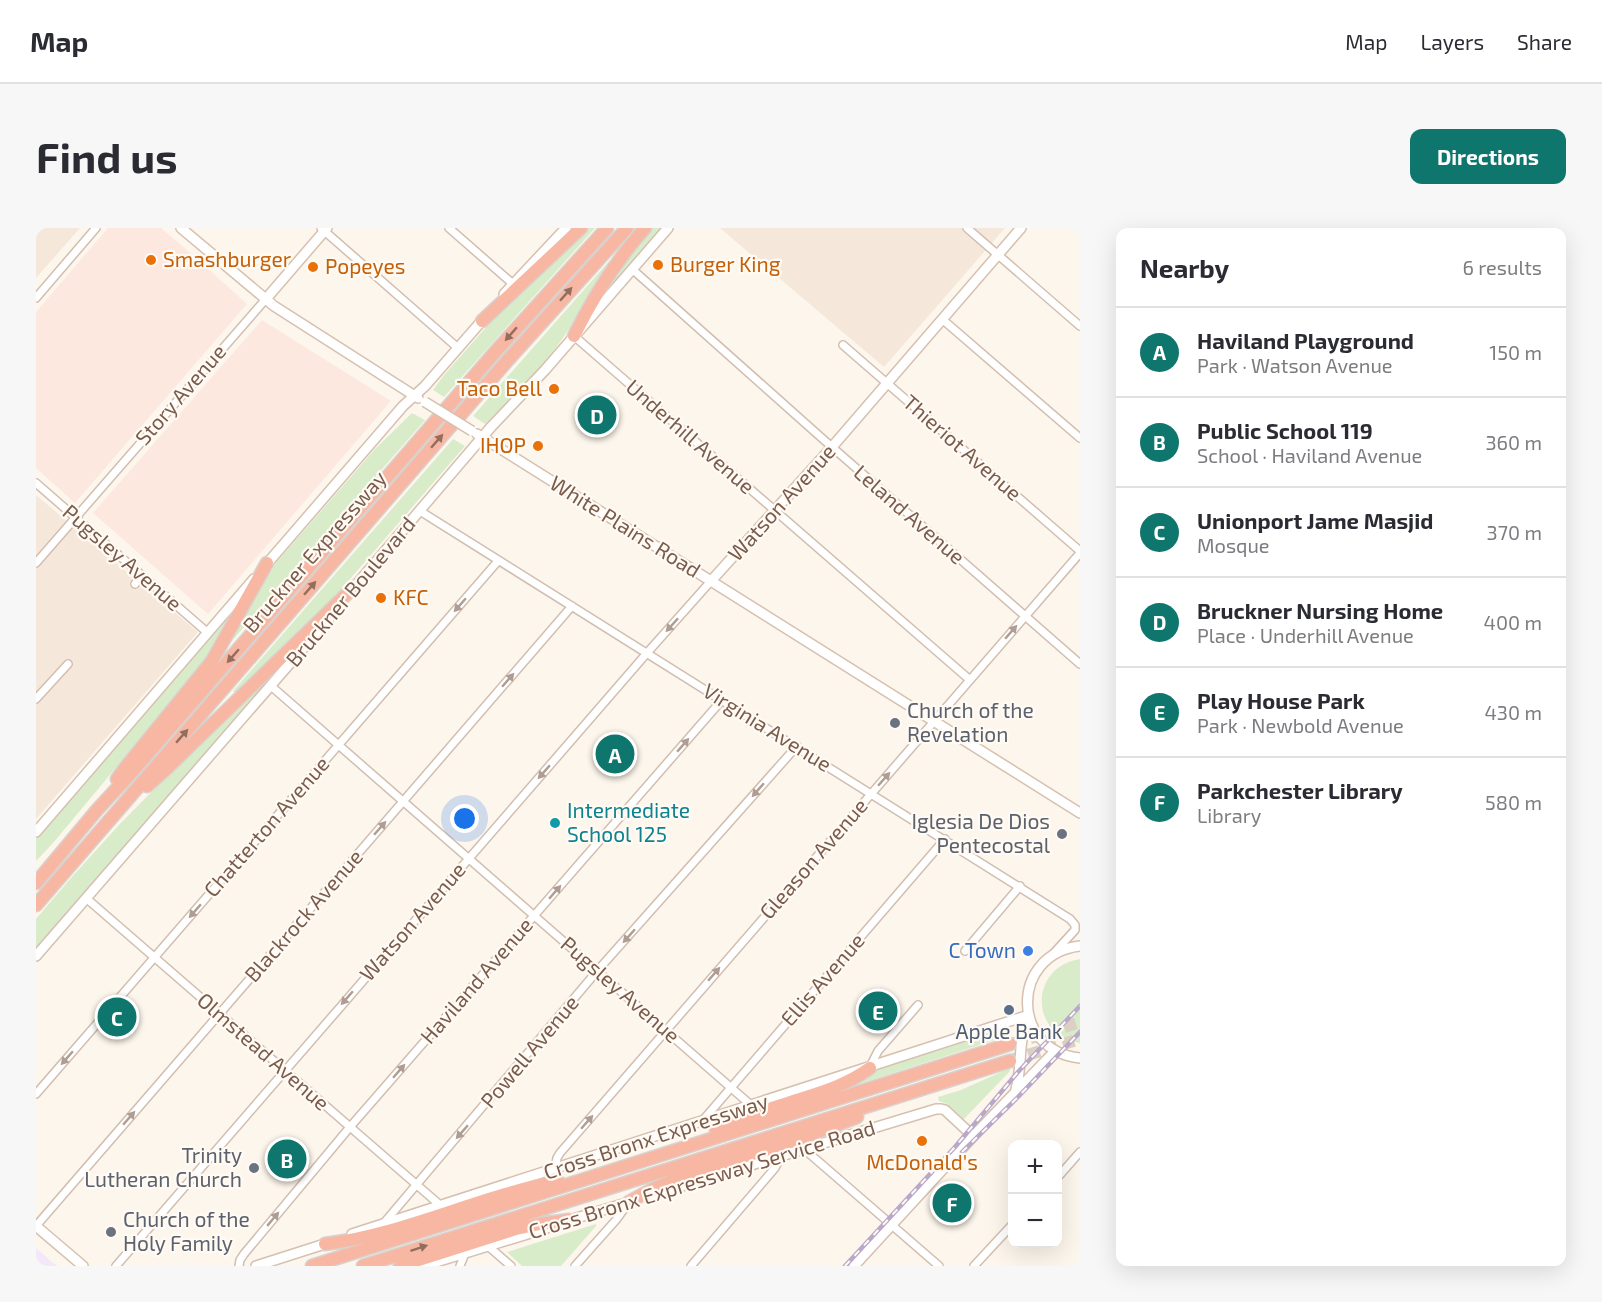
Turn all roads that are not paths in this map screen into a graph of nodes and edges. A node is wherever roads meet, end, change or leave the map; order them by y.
1 (96, 228) edge
2 (181, 228) edge
3 (449, 228) edge
4 (566, 228) edge
5 (581, 228) edge
6 (607, 228) edge
7 (627, 228) edge
8 (645, 228) edge
9 (668, 228) edge
10 (967, 228) edge
11 (1022, 228) edge
12 (324, 229) edge
13 (998, 255) junction
14 (632, 269) junction
15 (513, 284) junction
16 (36, 298) edge
17 (265, 300) junction
18 (942, 319) junction
19 (482, 321) junction
20 (1080, 326) edge
21 (574, 336) junction
22 (843, 345) dead end
23 (458, 348) junction
24 (887, 382) junction
25 (414, 395) junction
26 (482, 438) junction
27 (1080, 438) edge
28 (832, 447) junction
29 (36, 483) edge
30 (420, 511) junction
31 (775, 511) junction
32 (75, 517) junction
33 (1080, 552) edge
34 (498, 561) junction
35 (36, 562) edge
36 (267, 563) junction
37 (142, 575) junction
38 (711, 581) junction
39 (135, 584) dead end
40 (354, 587) junction
41 (572, 606) junction
42 (1025, 616) junction
43 (208, 633) junction
44 (647, 653) junction
45 (68, 664) dead end
46 (1080, 664) edge
47 (970, 680) junction
48 (272, 686) junction
49 (36, 699) edge
50 (722, 700) junction
51 (934, 721) junction
52 (339, 745) junction
53 (797, 746) junction
54 (871, 794) junction
55 (403, 801) junction
56 (97, 810) junction
57 (116, 812) junction
58 (1080, 813) edge
59 (36, 832) edge
60 (945, 840) junction
61 (469, 858) junction
62 (36, 881) edge
63 (1020, 886) junction
64 (86, 898) junction
65 (36, 905) edge
66 (534, 915) junction
67 (1080, 946) edge
68 (965, 951) dead end
69 (36, 956) edge
70 (155, 957) junction
71 (1048, 958) junction
72 (598, 970) junction
73 (918, 1005) dead end
74 (220, 1014) junction
75 (1029, 1016) junction
76 (666, 1030) junction
77 (1010, 1044) tunnel mouth
78 (1055, 1051) junction
79 (1080, 1058) edge
80 (1010, 1061) tunnel mouth
81 (870, 1068) junction
82 (285, 1070) junction
83 (963, 1075) junction
84 (732, 1087) junction
85 (1016, 1092) junction
86 (36, 1094) edge
87 (752, 1106) junction
88 (702, 1122) junction
89 (350, 1127) junction
90 (973, 1136) junction
91 (804, 1149) junction
92 (1080, 1152) edge
93 (656, 1157) junction
94 (776, 1158) junction
95 (555, 1169) junction
96 (1062, 1172) edge
97 (607, 1173) junction
98 (416, 1184) junction
99 (628, 1203) junction
100 (440, 1205) junction
101 (569, 1220) junction
102 (384, 1224) junction
103 (892, 1225) junction
104 (36, 1226) edge
105 (1008, 1229) edge
106 (325, 1244) junction
107 (488, 1246) junction
108 (465, 1253) junction
109 (83, 1266) edge
110 (116, 1266) edge
111 (239, 1266) edge
112 (256, 1266) edge
113 (312, 1266) edge
114 (363, 1266) edge
115 (400, 1266) edge
116 (423, 1266) edge
117 (460, 1266) edge
118 (511, 1266) edge
119 (575, 1266) edge
120 (691, 1266) edge
121 (854, 1266) edge
122 (939, 1266) edge
123 (974, 1266) edge

1 - 16 street
2 - 17 main road, White Plains Road
3 - 15 street
4 - 15 main road
5 - 19 highway
6 -> 56 highway, Bruckner Expressway
57 -> 7 highway, Bruckner Expressway
8 - 21 highway
9 - 14 main road, Bruckner Boulevard
10 - 13 street
11 - 13 main road, Watson Avenue
12 - 17 main road, Story Avenue
12 - 23 street
13 - 18 main road, Watson Avenue
13 - 20 street
14 - 21 main road, Bruckner Boulevard
14 - 28 street, Leland Avenue
15 - 19 main road
17 - 25 main road, White Plains Road
17 - 32 street, Story Avenue
18 - 24 main road, Watson Avenue
18 - 27 street
19 - 23 main road
21 - 26 main road, Bruckner Boulevard
21 - 31 street, Underhill Avenue
22 - 24 street, Thieriot Avenue
23 - 25 main road
24 - 28 main road, Watson Avenue
24 - 33 street, Thieriot Avenue
25 - 26 main road, White Plains Road, bridge
25 - 36 main road
26 - 30 main road, Bruckner Boulevard
26 - 38 main road, White Plains Road
28 - 31 main road, Watson Avenue
28 - 42 street, Leland Avenue
29 - 32 street, Pugsley Avenue
30 - 34 street, Virginia Avenue
30 - 40 main road, Bruckner Boulevard
31 - 38 main road, Watson Avenue
31 - 47 street, Underhill Avenue
32 - 35 street, Story Avenue
32 - 37 street, Pugsley Avenue
33 - 42 street, Gleason Avenue
34 - 41 street, Virginia Avenue
34 -> 52 street, Chatterton Avenue
36 - 43 main road
36 - 56 highway
37 - 39 street
37 - 43 street, Pugsley Avenue
38 -> 44 street, Watson Avenue
38 - 51 main road, White Plains Road
40 - 48 main road, Bruckner Boulevard
40 - 57 highway
41 - 44 street, Virginia Avenue
55 -> 41 street, Blackrock Avenue
42 - 46 street, Leland Avenue
47 -> 42 street, Gleason Avenue
43 - 59 main road
44 - 50 street, Virginia Avenue
44 -> 61 street, Watson Avenue
45 - 49 street
47 - 51 street, Gleason Avenue
48 - 52 street, Pugsley Avenue
48 - 64 main road, Bruckner Boulevard
50 - 53 street, Virginia Avenue
66 -> 50 street, Haviland Avenue
54 -> 51 street, Gleason Avenue
51 - 58 main road, White Plains Road
52 - 55 street, Pugsley Avenue
52 -> 70 street, Chatterton Avenue
53 - 54 street, Virginia Avenue
53 -> 72 street, Powell Avenue
54 - 60 street, Virginia Avenue
76 -> 54 street, Gleason Avenue
55 - 61 street, Pugsley Avenue
74 -> 55 street, Blackrock Avenue
56 - 62 highway, Bruckner Expressway
57 - 65 highway, Bruckner Expressway
60 - 63 street, Virginia Avenue
60 - 84 street, Ellis Avenue
61 - 66 street, Pugsley Avenue
61 -> 82 street, Watson Avenue
63 - 68 street
63 - 71 street, Virginia Avenue
64 - 69 main road, Bruckner Boulevard
64 - 70 street, Olmstead Avenue
66 - 72 street, Pugsley Avenue
89 -> 66 street, Haviland Avenue
67 - 71 main road
70 - 74 street, Olmstead Avenue
70 -> 86 street, Chatterton Avenue
71 - 75 main road
72 - 76 street, Pugsley Avenue
72 -> 98 street, Powell Avenue
73 - 81 street
74 - 82 street, Olmstead Avenue
104 -> 74 street, Blackrock Avenue
75 - 78 main road
75 - 81 main road
75 - 85 main road
76 - 84 street, Pugsley Avenue
95 -> 76 street, Gleason Avenue
77 - 93 highway, Cross Bronx Expressway
78 - 79 main road
78 - 85 main road
80 - 83 highway, Cross Bronx Expressway
81 - 87 main road
81 - 93 highway
82 - 89 street, Olmstead Avenue
82 - 110 street, Watson Avenue
83 - 99 highway
114 -> 83 highway, Cross Bronx Expressway
84 - 87 street, Pugsley Avenue
84 - 88 street, Ellis Avenue
85 - 90 main road
87 - 88 main road
88 - 95 main road
89 - 98 street, Olmstead Avenue
111 -> 89 street, Haviland Avenue
90 - 91 main road, Cross Bronx Expressway Service Road
90 - 103 main road
91 - 94 main road, Cross Bronx Expressway Service Road
91 - 103 street
92 - 96 street
93 - 97 highway, Cross Bronx Expressway
94 - 99 main road, Cross Bronx Expressway Service Road
94 - 120 street
95 - 100 main road
97 - 106 highway
97 - 113 highway, Cross Bronx Expressway
98 - 100 street, Olmstead Avenue
98 - 102 street, Powell Avenue
99 - 101 main road, Cross Bronx Expressway Service Road
99 - 119 street
100 - 102 main road
101 - 107 main road, Cross Bronx Expressway Service Road
101 - 115 highway
102 - 106 main road
103 - 121 main road
103 - 122 street
104 - 109 main road
105 - 123 street
106 - 112 main road
107 - 108 main road, Cross Bronx Expressway Service Road
107 - 118 street
108 - 116 main road, Cross Bronx Expressway Service Road
108 - 117 street

